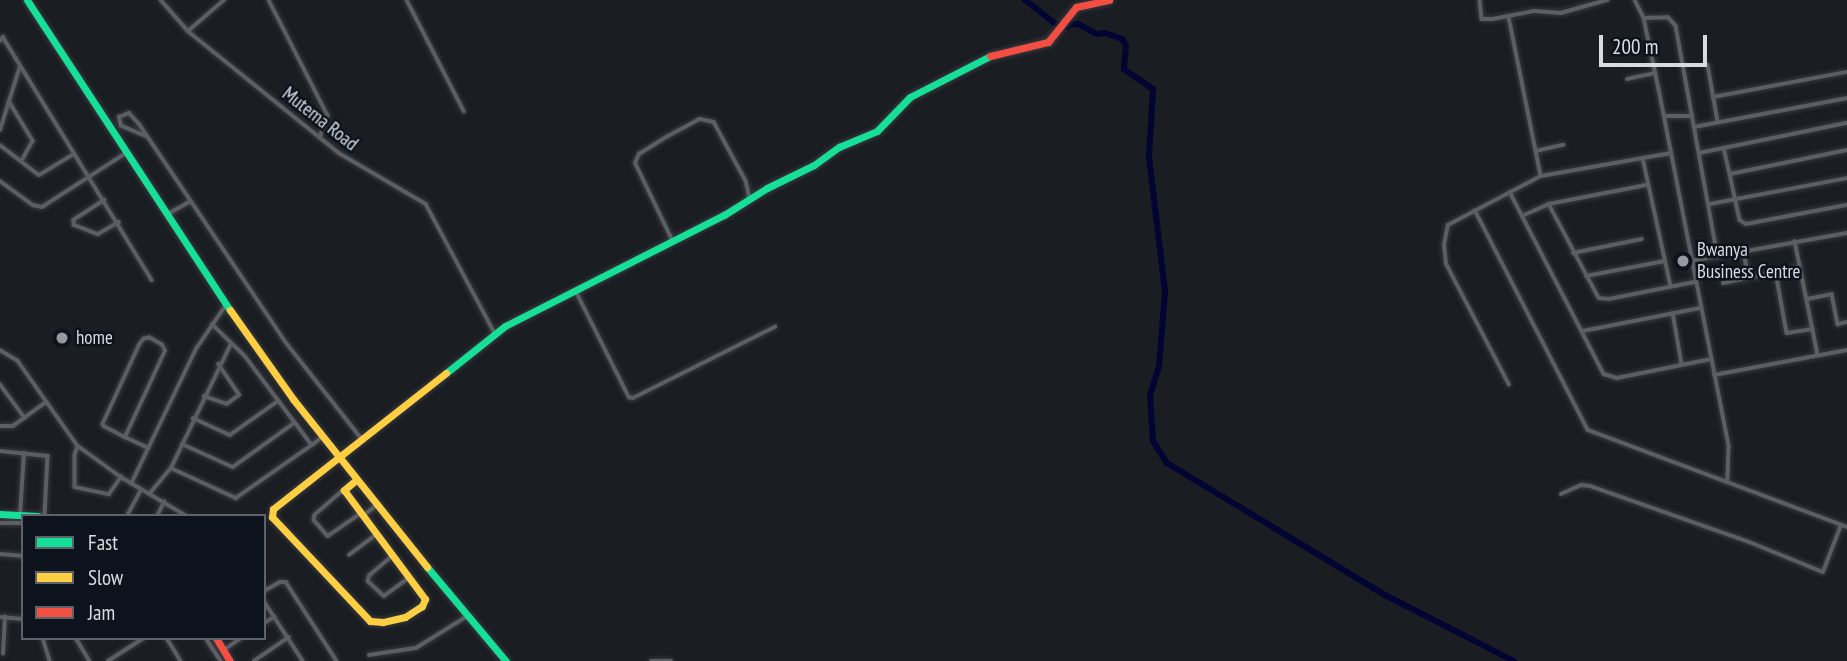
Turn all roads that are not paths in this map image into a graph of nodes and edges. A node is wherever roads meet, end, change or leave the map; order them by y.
1 (27, 0) edge
2 (161, 0) edge
3 (224, 0) edge
4 (268, 0) edge
5 (407, 0) edge
6 (1109, 0) edge
7 (1480, 0) edge
8 (1606, 0) edge
9 (1635, 0) edge
10 (1509, 17) junction
11 (1644, 18) junction
12 (188, 31) junction
13 (0, 41) edge
14 (1708, 65) dead end
15 (20, 66) junction
16 (1847, 72) edge
17 (1655, 73) junction
18 (1627, 79) dead end
19 (1713, 97) junction
20 (1847, 97) edge
21 (9, 102) junction
22 (464, 111) dead end
23 (1664, 116) junction
24 (1692, 116) junction
25 (1718, 122) junction
26 (1847, 123) edge
27 (1694, 127) junction
28 (0, 130) edge
29 (147, 137) junction
30 (320, 138) junction
31 (0, 145) edge
32 (1563, 145) dead end
33 (1724, 148) junction
34 (1847, 150) edge
35 (1536, 151) junction
36 (125, 153) junction
37 (1671, 153) junction
38 (1699, 153) junction
39 (74, 154) junction
40 (1643, 158) junction
41 (22, 161) junction
42 (1730, 174) junction
43 (1541, 176) junction
44 (90, 177) junction
45 (1847, 178) edge
46 (0, 181) edge
47 (1647, 185) junction
48 (1510, 192) junction
49 (105, 200) junction
50 (750, 200) junction
51 (1735, 200) junction
52 (189, 202) junction
53 (1549, 204) junction
54 (1710, 204) junction
55 (1847, 205) edge
56 (1475, 210) junction
57 (166, 215) junction
58 (1522, 216) junction
59 (119, 222) junction
60 (1847, 233) edge
61 (1642, 239) dead end
62 (672, 240) junction
63 (1795, 242) junction
64 (1744, 251) junction
65 (1573, 253) junction
66 (1718, 256) junction
67 (1665, 261) junction
68 (1691, 261) junction
69 (1800, 267) junction
70 (1776, 272) junction
71 (1586, 276) junction
72 (1749, 278) junction
73 (152, 280) dead end
74 (1695, 282) junction
75 (1723, 283) dead end
76 (1671, 287) junction
77 (576, 291) junction
78 (1807, 299) junction
79 (226, 305) junction
80 (1700, 308) junction
81 (1673, 313) junction
82 (1847, 322) edge
83 (212, 324) junction
84 (775, 327) dead end
85 (1813, 329) junction
86 (1583, 331) junction
87 (495, 333) junction
88 (231, 344) junction
89 (1847, 349) edge
90 (0, 350) edge
91 (1818, 355) junction
92 (1711, 359) junction
93 (218, 364) junction
94 (1682, 365) junction
95 (1714, 375) junction
96 (0, 384) edge
97 (1508, 385) dead end
98 (204, 396) junction
99 (293, 399) junction
100 (278, 401) junction
101 (46, 402) junction
102 (283, 406) junction
103 (25, 418) junction
104 (193, 418) junction
105 (295, 422) junction
106 (0, 426) edge
107 (125, 437) junction
108 (322, 438) junction
109 (360, 438) junction
110 (182, 444) junction
111 (312, 445) junction
112 (78, 446) junction
113 (149, 448) junction
114 (0, 451) edge
115 (24, 453) junction
116 (338, 458) junction
117 (171, 468) junction
118 (121, 477) junction
119 (356, 480) junction
120 (1728, 481) junction
121 (131, 484) junction
122 (142, 489) junction
123 (344, 490) junction
124 (150, 493) junction
125 (1561, 494) dead end
126 (164, 502) junction
127 (376, 505) junction
128 (0, 514) edge
129 (45, 514) edge
130 (128, 514) edge
131 (158, 514) edge
132 (184, 514) edge
133 (363, 514) junction
134 (20, 515) joint
135 (0, 523) edge
136 (21, 523) edge
137 (1841, 525) junction
138 (1847, 527) edge
139 (377, 534) junction
140 (0, 554) edge
141 (349, 555) dead end
142 (21, 556) edge
143 (393, 556) junction
144 (409, 578) junction
145 (266, 590) edge
146 (266, 604) edge
147 (468, 615) junction
148 (3, 617) edge
149 (274, 617) junction
150 (21, 618) edge
151 (266, 622) edge
152 (289, 637) junction
153 (44, 640) edge
154 (79, 640) edge
155 (141, 640) edge
156 (168, 640) edge
157 (207, 640) edge
158 (217, 640) edge
159 (239, 640) edge
160 (223, 650) junction
161 (3, 654) dead end
162 (369, 655) dead end
163 (50, 661) edge
164 (90, 661) edge
165 (108, 661) edge
166 (181, 661) edge
167 (221, 661) edge
168 (230, 661) edge
169 (254, 661) edge
170 (303, 661) edge
171 (337, 661) edge
172 (506, 661) edge
173 (652, 661) edge
174 (671, 661) edge

1 - 36 street
2 - 12 street, Mutema Road
3 - 12 street
4 - 30 street
5 - 22 street
6 - 50 street
7 - 10 street
8 - 10 street
9 - 11 street
10 - 35 street
11 - 17 street
11 - 24 street
12 - 30 street, Mutema Road
13 - 15 street
14 - 19 street
15 - 21 street
15 - 39 street
16 - 19 street
17 - 18 street
17 - 23 street
19 - 25 street
20 - 25 street
21 - 28 street
21 - 41 street
23 - 24 street
23 - 37 street
24 - 27 street
25 - 27 street
26 - 33 street
27 - 38 street
29 - 29 street
29 - 52 street
30 - 87 street, Mutema Road
31 - 41 street
32 - 35 street
33 - 38 street
33 - 42 street
34 - 42 street
35 - 43 street
36 - 44 street
36 - 57 street
37 - 40 street
37 - 68 street
38 - 54 street
39 - 41 street
39 - 44 street
40 - 43 street
40 - 47 street
42 - 51 street
43 - 48 street
44 - 46 street
44 - 49 street
45 - 51 street
47 - 53 street
47 - 67 street
48 - 56 street
48 - 58 street
49 - 59 street
49 - 59 street
50 - 62 street
50 - 62 street
51 - 54 street
51 - 55 street
52 - 57 street
52 - 109 street
53 - 58 street
53 - 65 street
54 - 66 street
56 - 97 street
56 - 120 street
57 - 79 street
58 - 86 street
59 - 73 street
60 - 63 street
61 - 65 street
62 - 77 street
63 - 64 street
63 - 69 street
64 - 66 street
64 - 72 street
65 - 71 street
66 - 68 street
67 - 71 street
67 - 76 street
68 - 74 street
69 - 70 street
69 - 78 street
70 - 72 street
70 - 85 street
71 - 76 street
72 - 75 street
74 - 76 street
74 - 80 street
77 - 84 street
77 - 87 street
78 - 82 street
78 - 85 street
79 - 83 street
79 - 99 street
80 - 81 street
80 - 92 street
81 - 86 street
81 - 94 street
83 - 88 street
83 - 113 street
85 - 91 street
86 - 94 street
87 - 109 street
88 - 93 street
88 - 100 street
89 - 91 street
90 - 101 street
91 - 95 street
92 - 94 street
92 - 95 street
93 - 98 street
93 - 98 street
95 - 120 street
96 - 103 street
98 - 104 street
99 - 102 street
99 - 108 street
100 - 102 street
100 - 104 street
101 - 103 street
101 - 112 street
102 - 105 street
103 - 106 street
104 - 110 street
105 - 110 street
105 - 111 street
107 - 107 street
107 - 113 street
108 - 111 street
108 - 116 street
109 - 116 street
110 - 117 street
111 - 117 street
112 - 118 street
112 - 118 street
113 - 121 street
114 - 115 street
115 - 129 street
115 - 134 street
116 - 119 street
116 - 144 street
117 - 124 street
118 - 121 street
119 - 123 street
119 - 127 street
120 - 137 street
121 - 122 street
122 - 124 street
122 - 130 street
123 - 133 street
123 - 133 street
124 - 126 street
125 - 137 street
126 - 131 street
126 - 132 street
127 - 133 street
127 - 147 street
128 - 134 street
133 - 139 street
135 - 136 street
137 - 138 street
139 - 141 street
139 - 143 street
140 - 142 street
143 - 144 street
143 - 144 street
145 - 171 street
146 - 149 street
147 - 162 street
147 - 172 street
148 - 150 street
148 - 161 street
149 - 151 street
149 - 152 street
152 - 169 street
152 - 170 street
153 - 163 street
154 - 164 street
155 - 165 street
156 - 166 street
157 - 167 street
158 - 160 street
159 - 160 street
160 - 168 street
173 - 174 street

